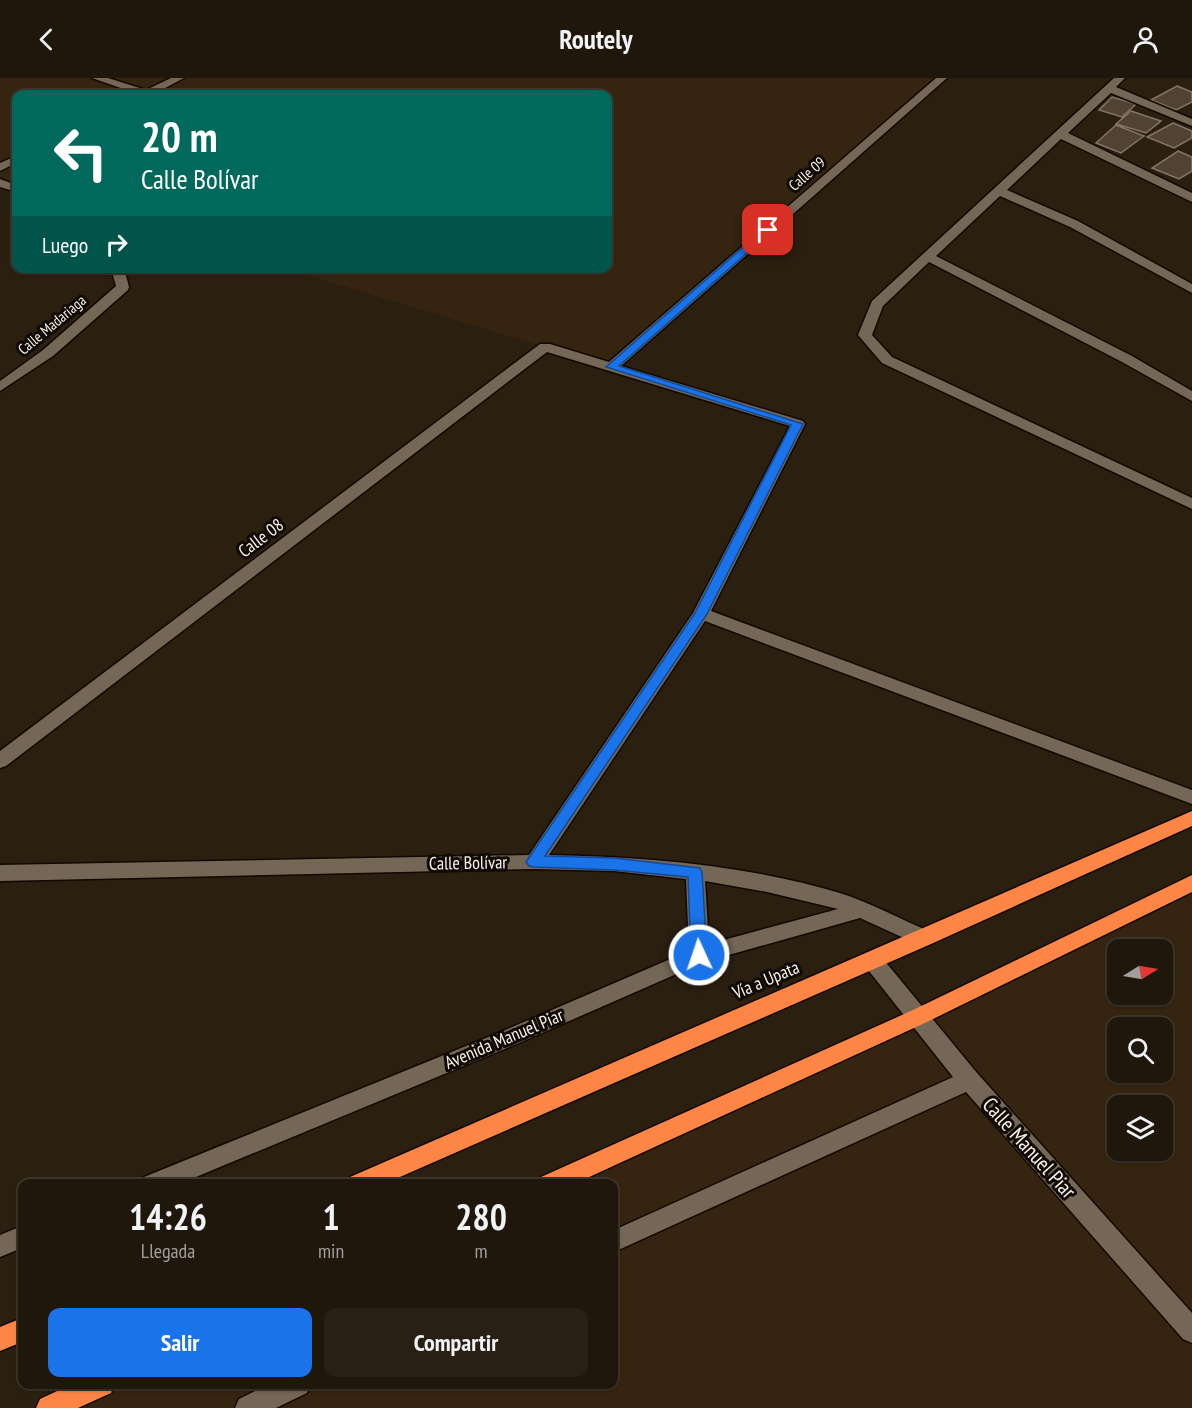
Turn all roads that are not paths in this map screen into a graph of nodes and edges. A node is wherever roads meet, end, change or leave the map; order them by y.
1 (97, 78) edge
2 (179, 78) edge
3 (942, 78) edge
4 (1120, 78) edge
5 (1109, 88) junction
6 (134, 90) edge
7 (155, 90) edge
8 (1192, 123) edge
9 (1060, 134) junction
10 (1000, 191) junction
11 (1192, 198) edge
12 (928, 257) junction
13 (119, 273) edge
14 (1192, 289) edge
15 (611, 367) junction
16 (0, 387) edge
17 (1192, 397) edge
18 (1192, 504) edge
19 (701, 614) junction
20 (0, 761) edge
21 (1192, 797) edge
22 (1192, 818) edge
23 (534, 862) junction
24 (695, 872) junction
25 (0, 873) edge
26 (1192, 883) edge
27 (861, 910) junction
28 (924, 938) junction
29 (699, 955) junction
30 (872, 960) junction
31 (920, 1016) junction
32 (969, 1080) junction
33 (164, 1179) edge
34 (369, 1179) edge
35 (560, 1179) edge
36 (18, 1239) edge
37 (618, 1239) edge
38 (0, 1246) edge
39 (1192, 1331) edge
40 (18, 1332) edge
41 (0, 1339) edge
42 (91, 1389) edge
43 (288, 1389) edge
44 (50, 1408) edge
45 (248, 1408) edge

1 - 6 street
2 - 7 street
3 - 15 street, Calle 09
4 - 5 street
5 - 8 street
5 - 9 street
9 - 10 street
9 - 11 street
10 - 12 street
10 - 14 street
12 - 17 street
12 - 18 street
13 - 16 street, Calle Madariaga
15 - 19 street
15 - 20 street, Calle 08
19 - 21 street
19 - 23 street
22 - 28 highway, Vía a Upata
23 - 24 street, Calle Bolívar
23 - 25 street, Calle Bolívar
24 - 27 street, Calle Bolívar
24 - 29 street
26 - 31 highway
27 - 28 street, Calle Bolívar
27 - 29 street, Avenida Manuel Piar
28 - 30 highway, Vía a Upata
29 - 33 street, Avenida Manuel Piar
30 - 31 street, Calle Manuel Piar
30 - 34 highway, Vía a Upata
31 - 32 street, Calle Manuel Piar
31 - 35 highway
32 - 37 street
32 - 39 street, Calle Manuel Piar
36 - 38 street
40 - 41 highway
42 - 44 highway
43 - 45 street

